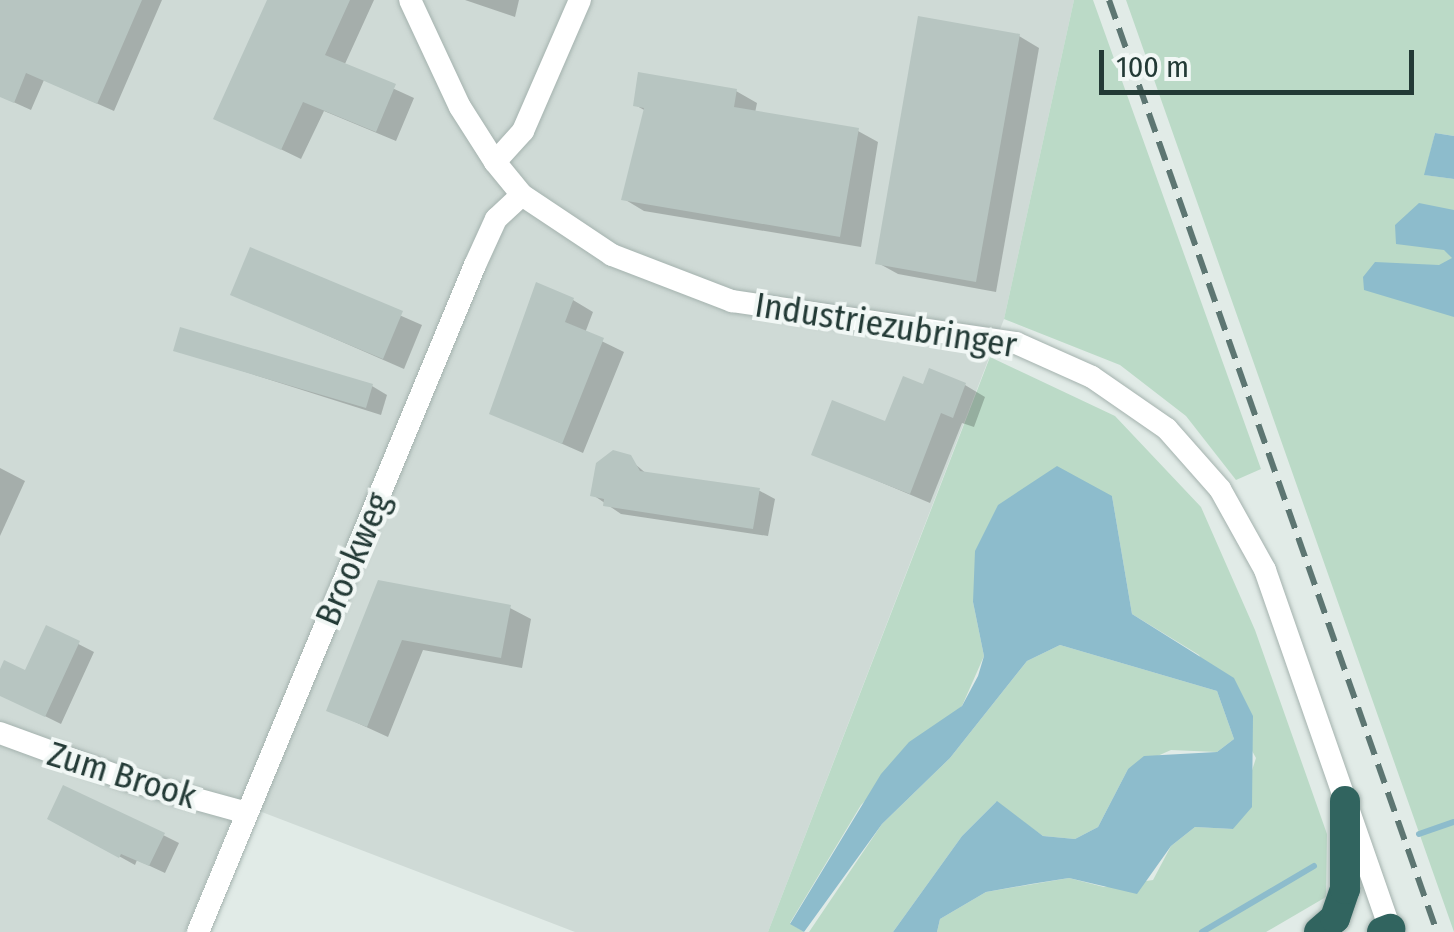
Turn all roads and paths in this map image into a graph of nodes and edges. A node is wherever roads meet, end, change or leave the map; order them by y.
1 (410, 0) edge
2 (580, 0) edge
3 (495, 162) junction
4 (522, 195) junction
5 (0, 733) edge
6 (1345, 801) junction
7 (246, 813) junction
8 (1388, 931) edge
9 (198, 932) edge
10 (1319, 932) edge

1 - 3 street, Industriezubringer
2 - 3 street
3 - 4 street, Industriezubringer
4 - 6 street, Industriezubringer
4 - 7 street, Brookweg
5 - 7 street, Zum Brook
6 - 8 street, Industriezubringer
6 - 10 highway
7 - 9 street, Brookweg

